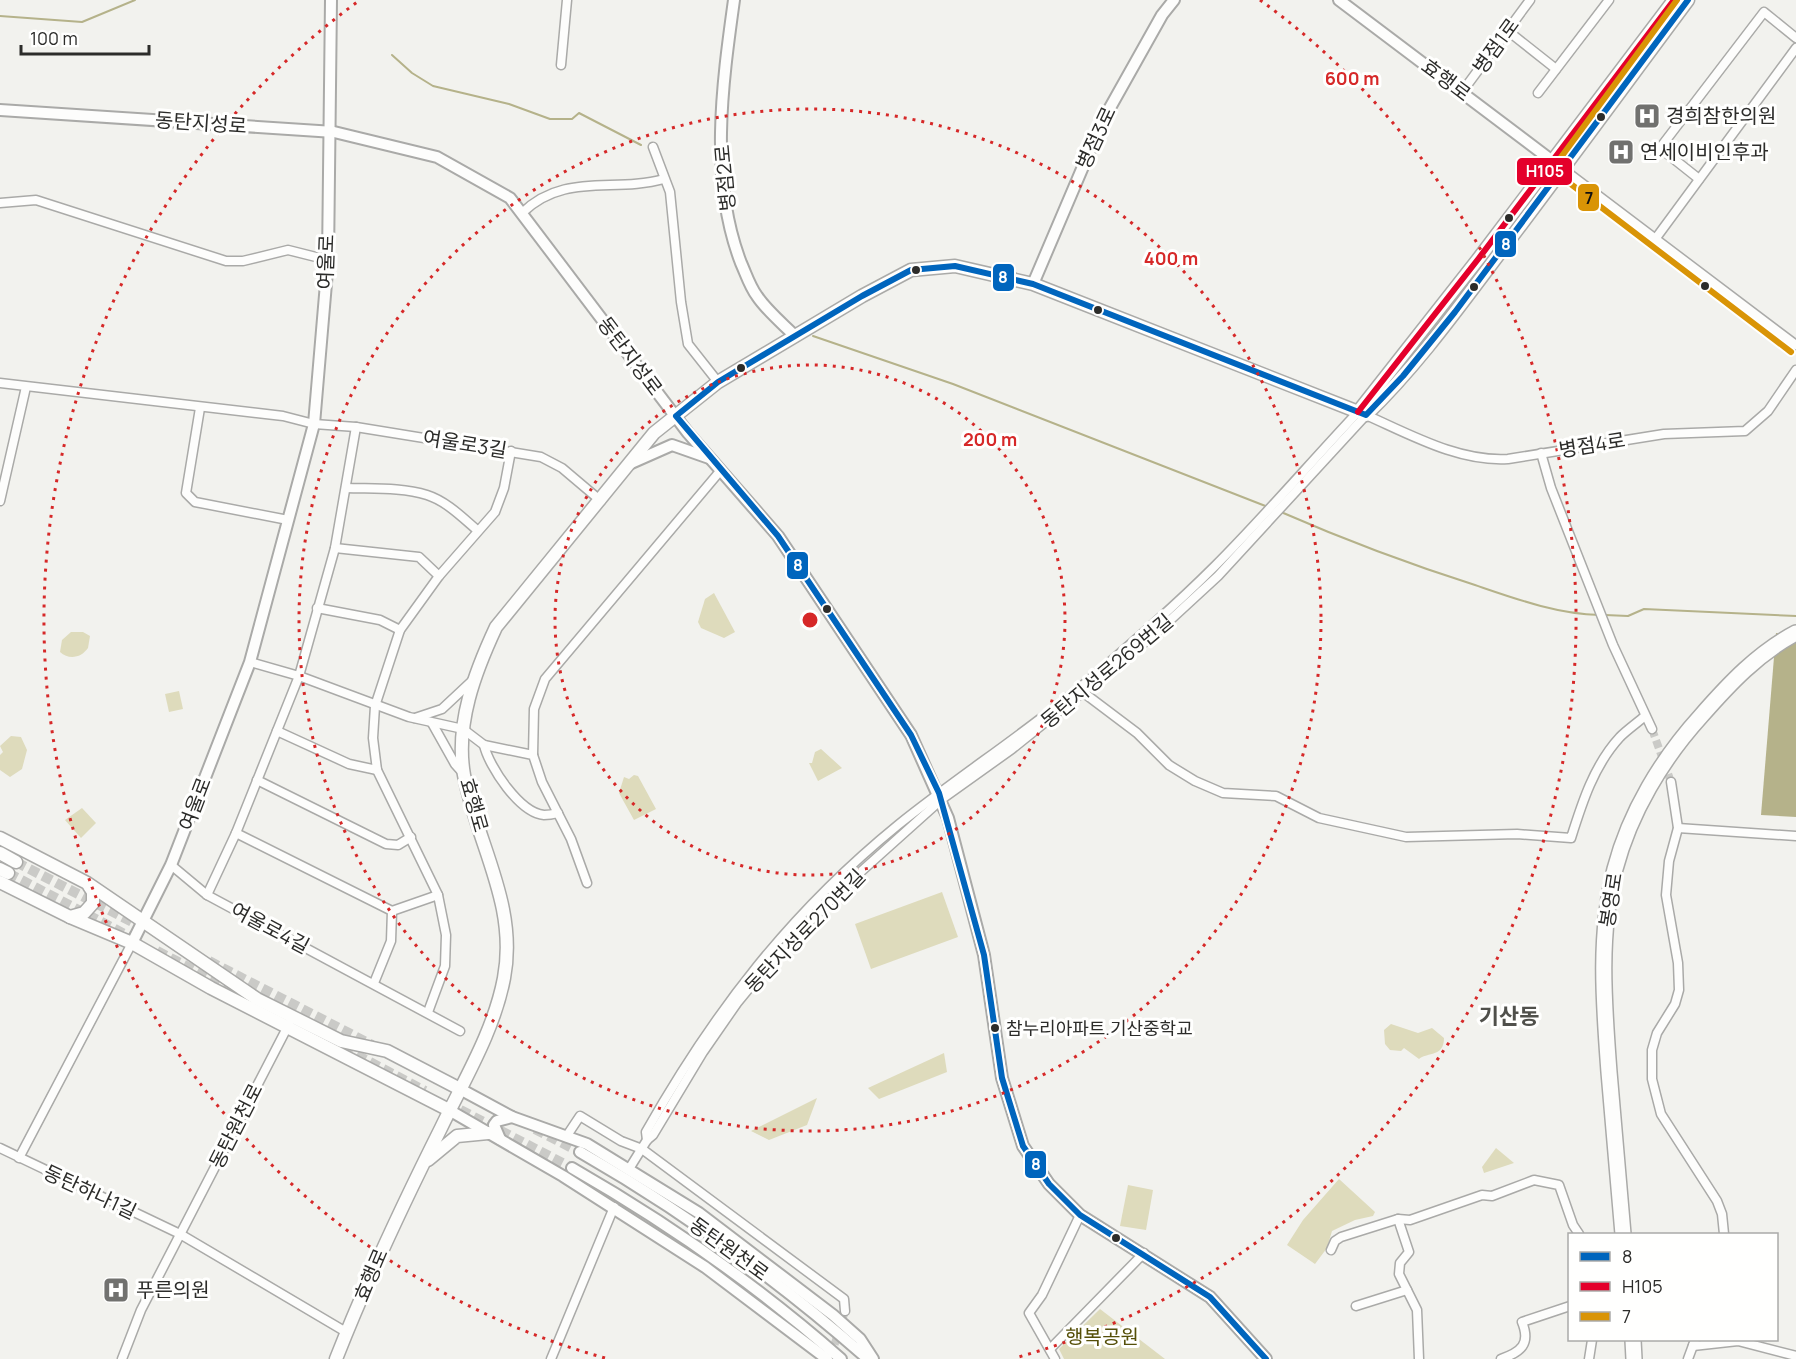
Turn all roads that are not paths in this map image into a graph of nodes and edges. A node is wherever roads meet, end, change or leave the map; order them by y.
1 (331, 0) edge
2 (567, 0) edge
3 (734, 0) edge
4 (1174, 0) edge
5 (1339, 0) edge
6 (1530, 0) edge
7 (1609, 0) edge
8 (1674, 0) edge
9 (1688, 0) edge
10 (1508, 31) junction
11 (1796, 38) edge
12 (1796, 48) edge
13 (561, 65) dead end
14 (1556, 69) junction
15 (1462, 92) junction
16 (1538, 93) dead end
17 (0, 110) edge
18 (327, 132) junction
19 (653, 147) dead end
20 (1558, 165) junction
21 (664, 179) junction
22 (1699, 179) junction
23 (0, 203) edge
24 (522, 213) junction
25 (1656, 238) junction
26 (328, 260) junction
27 (1033, 284) junction
28 (790, 339) junction
29 (1796, 345) edge
30 (1796, 370) edge
31 (718, 382) junction
32 (0, 383) edge
33 (26, 387) junction
34 (200, 408) junction
35 (1362, 414) junction
36 (676, 416) junction
37 (314, 424) junction
38 (356, 427) junction
39 (511, 451) junction
40 (1541, 453) junction
41 (710, 458) junction
42 (628, 464) junction
43 (721, 470) junction
44 (346, 488) junction
45 (0, 501) edge
46 (601, 501) junction
47 (288, 520) junction
48 (1258, 527) junction
49 (477, 530) junction
50 (335, 548) junction
51 (439, 576) junction
52 (317, 608) junction
53 (400, 630) junction
54 (1789, 637) edge
55 (250, 662) junction
56 (299, 676) junction
57 (475, 677) junction
58 (1084, 693) junction
59 (375, 705) junction
60 (1645, 716) junction
61 (414, 718) junction
62 (432, 723) junction
63 (463, 729) junction
64 (1652, 729) tunnel mouth
65 (277, 731) junction
66 (484, 745) junction
67 (533, 756) junction
68 (377, 770) junction
69 (464, 774) junction
70 (257, 780) junction
71 (1671, 782) tunnel mouth
72 (940, 796) junction
73 (558, 813) junction
74 (1677, 828) junction
75 (236, 833) junction
76 (1796, 836) edge
77 (411, 837) junction
78 (0, 838) edge
79 (0, 853) edge
80 (16, 862) tunnel mouth
81 (171, 865) junction
82 (3, 875) edge
83 (87, 883) junction
84 (587, 884) dead end
85 (438, 894) junction
86 (207, 895) junction
87 (392, 910) junction
88 (70, 917) junction
89 (142, 922) junction
90 (132, 943) junction
91 (374, 983) junction
92 (428, 1012) junction
93 (290, 1023) junction
94 (460, 1031) dead end
95 (460, 1089) junction
96 (449, 1110) junction
97 (512, 1117) junction
98 (488, 1133) junction
99 (566, 1137) junction
100 (500, 1139) junction
101 (645, 1144) junction
102 (0, 1148) edge
103 (580, 1152) tunnel mouth
104 (19, 1158) junction
105 (423, 1164) junction
106 (573, 1168) tunnel mouth
107 (629, 1169) junction
108 (614, 1207) junction
109 (1080, 1215) junction
110 (1398, 1219) junction
111 (1578, 1233) edge
112 (1623, 1233) edge
113 (1724, 1233) edge
114 (180, 1234) junction
115 (1331, 1250) dead end
116 (1144, 1253) junction
117 (1407, 1290) junction
118 (1356, 1306) dead end
119 (1568, 1306) edge
120 (845, 1311) dead end
121 (346, 1332) junction
122 (1592, 1341) edge
123 (1694, 1343) edge
124 (1050, 1348) junction
125 (1796, 1356) edge
126 (1513, 1357) edge
127 (122, 1359) edge
128 (336, 1359) edge
129 (551, 1359) edge
130 (827, 1359) edge
131 (841, 1359) edge
132 (868, 1359) edge
133 (873, 1359) edge
134 (1055, 1359) edge
135 (1266, 1359) edge
136 (1419, 1359) edge
137 (1501, 1359) edge
138 (1589, 1359) edge
139 (1688, 1359) edge

1 - 18 main road, 여울로
2 - 13 street
3 - 28 main road, 병점2로
4 - 27 main road, 병점3로
5 - 15 main road, 효행로
6 - 10 street, 병점1로
7 - 14 street
8 - 20 main road
9 - 20 main road
10 - 14 street
10 - 15 street, 병점1로
11 - 22 street
12 - 22 street
14 - 16 street
15 - 20 main road, 효행로
17 - 18 main road, 동탄지성로
18 - 24 main road, 동탄지성로
18 - 26 main road, 여울로
19 - 21 street
20 - 25 street, 효행로
20 - 35 main road
21 - 24 street
21 - 31 street
22 - 25 street
23 - 26 street
24 - 36 main road, 동탄지성로
25 - 29 street, 효행로
26 - 37 main road, 여울로
27 - 28 main road, 효행로
27 - 35 main road
28 - 31 main road, 효행로
30 - 40 street, 병점4로
31 - 36 main road, 효행로
32 - 33 street, 여울로3길
33 - 34 street, 여울로3길
33 - 45 street
34 - 37 street, 여울로3길
34 - 47 street
35 - 40 street, 병점4로
35 - 48 street
36 - 41 main road, 동탄지성로
36 - 42 main road, 효행로
37 - 38 street, 여울로3길
37 - 47 main road, 여울로
38 - 39 street, 여울로3길
38 - 44 street
39 - 46 street, 여울로3길
39 - 49 street
40 - 60 street
41 - 42 main road
41 - 43 main road, 동탄지성로
42 - 46 main road, 효행로
43 - 67 street
43 - 72 main road, 동탄지성로
44 - 49 street
44 - 50 street
46 - 57 main road, 효행로
47 - 55 main road, 여울로
48 - 58 street, 동탄지성로269번길
48 - 72 street
49 - 51 street
50 - 51 street
50 - 52 street
51 - 53 street
52 - 53 street
52 - 56 street
53 - 59 street
54 - 112 highway, 봉영로
55 - 56 street
55 - 81 main road, 여울로
56 - 59 street
56 - 65 street
57 - 61 street
57 - 63 main road, 효행로
58 - 60 street
58 - 72 street, 동탄지성로269번길
59 - 61 street
59 - 68 street
60 - 64 street
61 - 62 street
62 - 63 street
62 - 69 street
63 - 66 street
63 - 69 main road, 효행로
65 - 68 street
65 - 70 street
66 - 67 street
66 - 73 street
67 - 73 street
68 - 77 street
69 - 95 main road, 효행로
70 - 75 street
70 - 77 street
71 - 74 street
72 - 101 street
72 - 109 main road, 동탄지성로
73 - 84 street
74 - 76 street
74 - 113 street
75 - 86 street
75 - 87 street
77 - 85 street
78 - 83 main road
79 - 80 main road
81 - 86 street, 여울로4길
81 - 89 main road, 여울로
82 - 88 main road
83 - 88 main road
83 - 89 main road
85 - 87 street
85 - 92 street
86 - 91 street, 여울로4길
87 - 91 street
88 - 90 main road
89 - 90 main road, 여울로
89 - 93 main road
90 - 93 main road
90 - 104 street
91 - 92 street, 여울로4길
92 - 94 street, 여울로4길
93 - 95 main road
93 - 96 main road
93 - 114 street, 동탄원천로
95 - 96 main road, 효행로
95 - 97 main road
96 - 98 main road
96 - 105 main road, 효행로
97 - 99 main road
97 - 100 main road
98 - 100 main road
98 - 105 main road
99 - 101 street
99 - 107 main road
100 - 108 main road
101 - 107 street
101 - 120 street
102 - 104 street, 동탄하나1길
103 - 132 main road, 동탄원천로
104 - 114 street, 동탄하나1길
105 - 121 main road, 효행로
106 - 131 main road, 동탄원천로
107 - 133 main road
108 - 129 street
108 - 130 main road
109 - 116 main road, 동탄지성로
109 - 124 street
110 - 111 street
110 - 115 street
110 - 117 street
114 - 121 street, 동탄하나1길
114 - 127 street
116 - 124 street
116 - 135 main road, 동탄지성로
117 - 118 street
117 - 136 street
119 - 126 street
121 - 128 main road, 효행로
122 - 138 street
123 - 125 street
123 - 139 street
124 - 134 street
126 - 137 street

